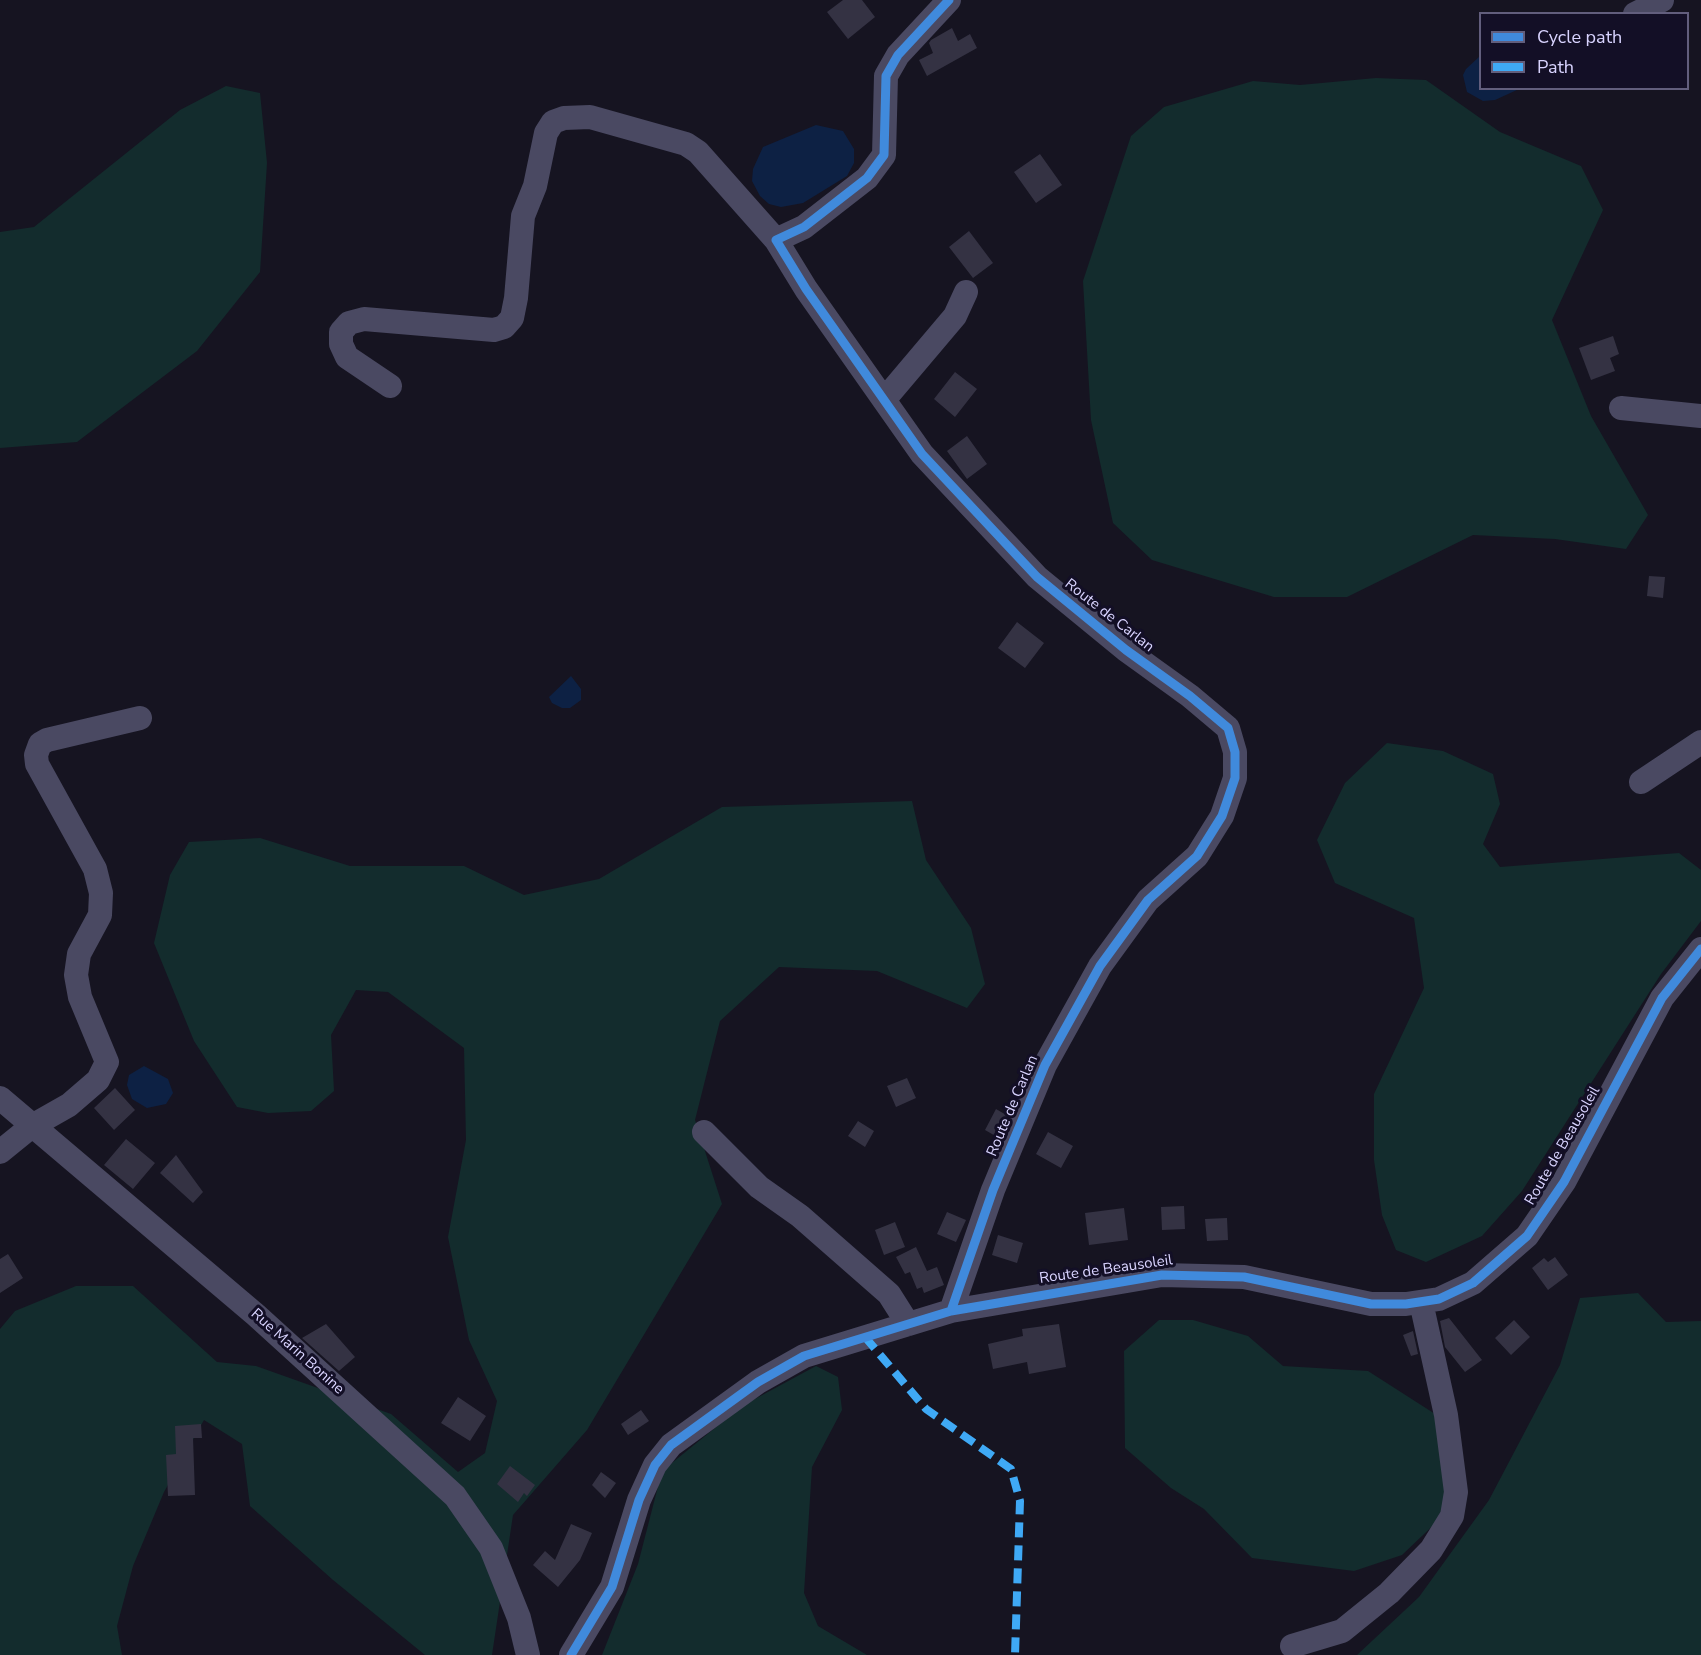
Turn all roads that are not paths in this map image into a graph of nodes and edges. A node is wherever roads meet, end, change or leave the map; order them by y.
1 (949, 0) edge
2 (1662, 0) edge
3 (1639, 12) edge
4 (777, 240) junction
5 (966, 291) dead end
6 (390, 386) dead end
7 (884, 400) junction
8 (1621, 408) dead end
9 (1701, 416) edge
10 (141, 718) dead end
11 (1701, 742) edge
12 (1641, 782) dead end
13 (1701, 949) edge
14 (0, 1098) edge
15 (32, 1126) junction
16 (704, 1132) dead end
17 (0, 1152) edge
18 (1421, 1302) junction
19 (951, 1311) junction
20 (908, 1324) junction
21 (1292, 1646) dead end
22 (528, 1655) edge
23 (570, 1655) edge

1 - 4 street
2 - 3 street
4 - 6 street, Route de Carlan
4 - 7 street, Route de Carlan
5 - 7 street
7 - 19 street, Route de Carlan
8 - 9 street
10 - 15 street
11 - 12 street
13 - 18 street, Route de Beausoleil
14 - 15 street, Rue Marin Bonine
15 - 17 street
15 - 22 street, Rue Marin Bonine
16 - 20 street
18 - 19 street, Route de Beausoleil
18 - 21 street
19 - 20 street, Route de Beausoleil
20 - 23 street, Route de Beausoleil

